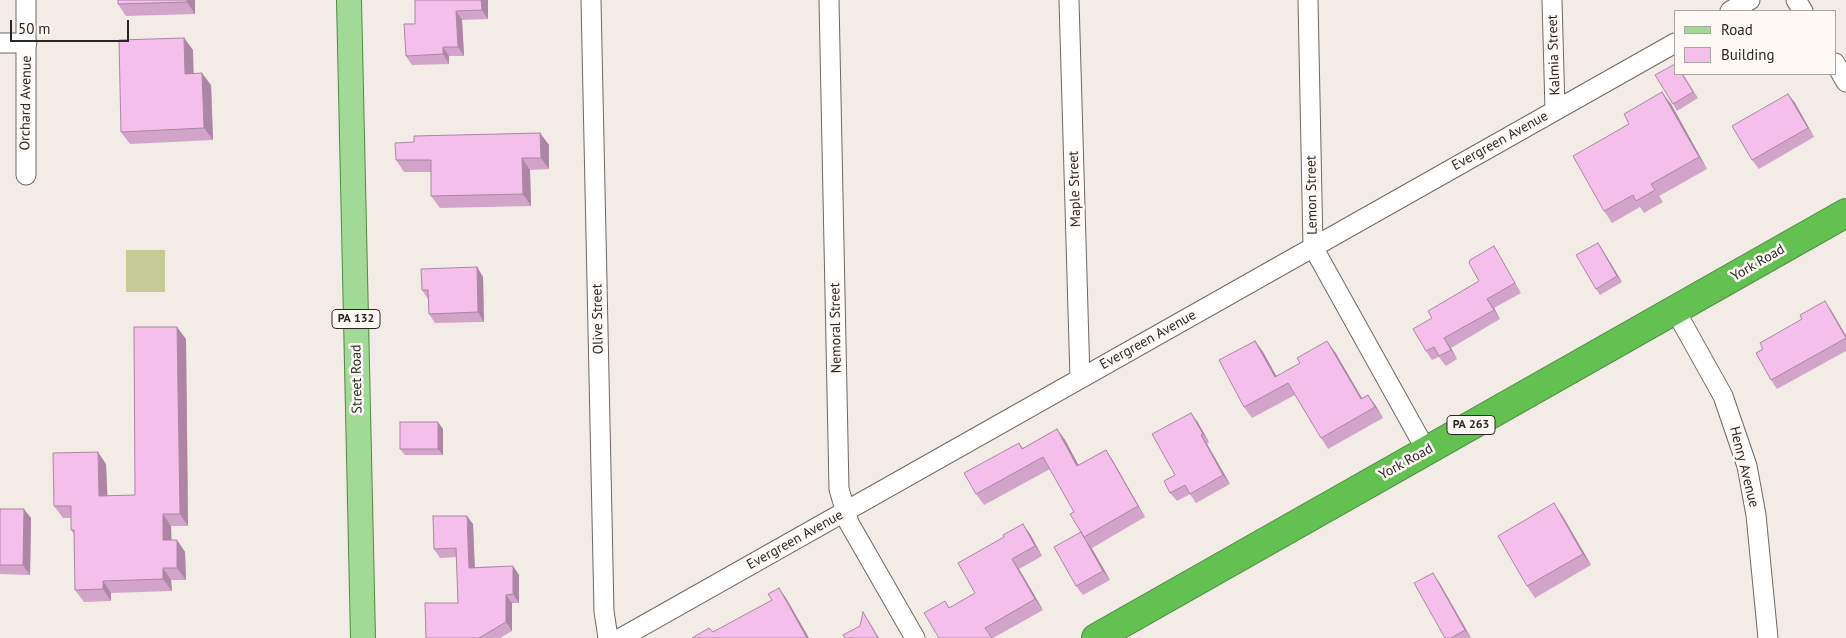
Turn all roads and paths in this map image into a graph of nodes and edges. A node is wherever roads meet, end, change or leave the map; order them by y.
1 (26, 0) edge
2 (349, 0) edge
3 (591, 0) edge
4 (829, 0) edge
5 (1069, 0) edge
6 (1308, 0) edge
7 (1552, 0) edge
8 (1750, 0) edge
9 (1732, 10) edge
10 (0, 43) edge
11 (27, 43) junction
12 (1674, 44) edge
13 (1836, 65) edge
14 (1846, 82) edge
15 (1555, 110) junction
16 (26, 175) dead end
17 (1846, 213) edge
18 (1313, 247) junction
19 (1675, 310) junction
20 (1080, 379) junction
21 (1426, 450) junction
22 (846, 511) junction
23 (363, 638) edge
24 (608, 638) edge
25 (621, 638) edge
26 (915, 638) edge
27 (1096, 638) edge
28 (1768, 638) edge

1 - 11 street, Orchard Avenue
2 - 23 main road, Street Road / PA 132
3 - 24 street, Olive Street
4 - 22 street, Nemoral Street
5 - 20 street, Maple Street
6 - 18 street, Lemon Street
7 - 15 street, Kalmia Street
8 - 9 street
10 - 11 street
11 - 16 street, Orchard Avenue
12 - 15 street, Evergreen Avenue
13 - 14 street
15 - 18 street, Evergreen Avenue
17 - 19 highway, York Road / PA 263
18 - 20 street, Evergreen Avenue
18 - 21 street, Lemon Street
19 - 21 highway, York Road / PA 263
19 - 28 street, Henry Avenue
20 - 22 street, Evergreen Avenue
21 - 27 highway, York Road / PA 263
22 - 25 street, Evergreen Avenue
22 - 26 street, Nemoral Street

